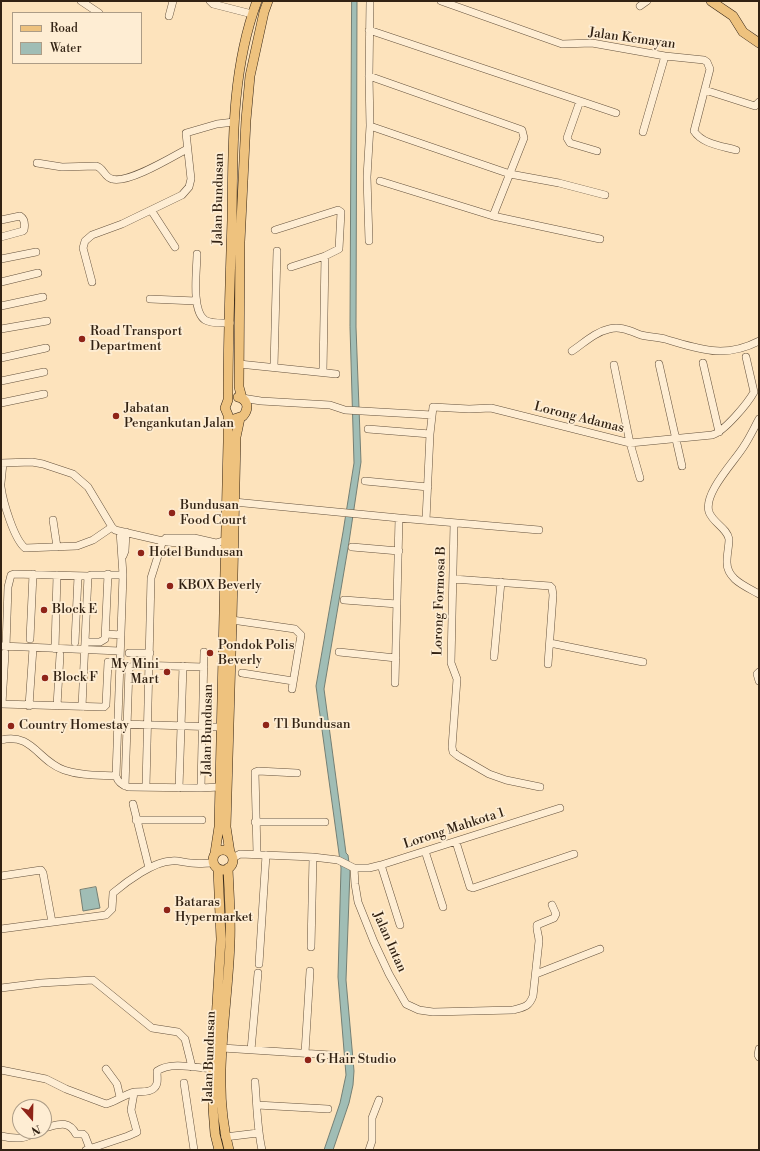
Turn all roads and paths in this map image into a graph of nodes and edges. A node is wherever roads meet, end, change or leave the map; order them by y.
1 (81, 1) edge
2 (173, 1) edge
3 (210, 1) edge
4 (257, 1) edge
5 (268, 1) edge
6 (370, 1) edge
7 (441, 1) edge
8 (647, 1) edge
9 (710, 1) edge
10 (640, 6) dead end
11 (98, 12) edge
12 (252, 14) junction
13 (169, 16) dead end
14 (370, 30) junction
15 (759, 43) edge
16 (665, 56) junction
17 (369, 76) junction
18 (705, 90) junction
19 (580, 101) junction
20 (757, 104) edge
21 (616, 113) dead end
22 (234, 122) junction
23 (370, 126) junction
24 (643, 132) dead end
25 (187, 149) junction
26 (736, 150) dead end
27 (597, 151) dead end
28 (37, 163) dead end
29 (510, 174) junction
30 (380, 181) dead end
31 (605, 194) dead end
32 (151, 210) junction
33 (493, 216) junction
34 (1, 220) edge
35 (275, 230) dead end
36 (1, 237) edge
37 (600, 239) dead end
38 (369, 241) dead end
39 (175, 246) dead end
40 (277, 251) dead end
41 (36, 252) dead end
42 (197, 254) dead end
43 (325, 256) junction
44 (1, 259) edge
45 (291, 267) dead end
46 (38, 274) dead end
47 (1, 282) edge
48 (92, 282) dead end
49 (43, 297) dead end
50 (150, 299) dead end
51 (196, 301) junction
52 (1, 306) edge
53 (47, 320) dead end
54 (230, 323) junction
55 (1, 329) edge
56 (759, 341) edge
57 (46, 348) dead end
58 (572, 351) dead end
59 (746, 357) dead end
60 (1, 358) edge
61 (702, 363) dead end
62 (239, 364) junction
63 (659, 364) dead end
64 (614, 365) dead end
65 (274, 367) junction
66 (44, 372) dead end
67 (323, 372) junction
68 (336, 374) dead end
69 (1, 382) edge
70 (44, 394) dead end
71 (242, 398) junction
72 (228, 400) junction
73 (261, 401) junction
74 (1, 403) edge
75 (247, 410) junction
76 (432, 411) junction
77 (228, 416) junction
78 (240, 418) junction
79 (759, 419) edge
80 (368, 429) dead end
81 (719, 432) junction
82 (430, 434) junction
83 (675, 438) junction
84 (630, 443) junction
85 (2, 463) edge
86 (682, 466) dead end
87 (640, 478) dead end
88 (366, 482) dead end
89 (1, 483) edge
90 (1, 487) edge
91 (428, 487) junction
92 (234, 502) junction
93 (233, 515) junction
94 (399, 518) junction
95 (53, 520) dead end
96 (426, 520) junction
97 (454, 523) junction
98 (112, 527) junction
99 (539, 530) dead end
100 (123, 532) junction
101 (163, 540) junction
102 (226, 540) junction
103 (57, 547) junction
104 (352, 547) dead end
105 (225, 550) junction
106 (398, 551) junction
107 (33, 574) junction
108 (108, 574) junction
109 (57, 575) junction
110 (123, 575) junction
111 (78, 576) junction
112 (88, 576) junction
113 (453, 579) junction
114 (501, 582) junction
115 (5, 587) edge
116 (759, 594) edge
117 (344, 600) dead end
118 (397, 604) junction
119 (232, 620) junction
120 (106, 634) junction
121 (121, 635) junction
122 (30, 639) dead end
123 (75, 642) dead end
124 (85, 642) junction
125 (550, 643) junction
126 (33, 648) junction
127 (4, 649) edge
128 (55, 649) junction
129 (85, 650) junction
130 (120, 651) junction
131 (204, 652) dead end
132 (338, 652) dead end
133 (130, 653) dead end
134 (150, 653) junction
135 (60, 655) dead end
136 (494, 657) dead end
137 (396, 658) junction
138 (108, 662) dead end
139 (643, 662) dead end
140 (548, 664) dead end
141 (149, 665) junction
142 (183, 666) junction
143 (204, 666) junction
144 (759, 672) edge
145 (242, 673) dead end
146 (293, 681) junction
147 (759, 681) edge
148 (395, 683) dead end
149 (292, 689) dead end
150 (1, 704) edge
151 (29, 706) junction
152 (57, 706) junction
153 (82, 707) junction
154 (118, 724) junction
155 (127, 724) junction
156 (148, 725) junction
157 (181, 726) junction
158 (203, 726) junction
159 (220, 727) junction
160 (1, 740) edge
161 (297, 773) dead end
162 (116, 776) junction
163 (125, 786) junction
164 (146, 787) junction
165 (219, 787) junction
166 (540, 787) dead end
167 (180, 788) junction
168 (201, 788) junction
169 (133, 804) dead end
170 (560, 808) dead end
171 (136, 820) junction
172 (202, 820) dead end
173 (255, 822) junction
174 (324, 822) dead end
175 (456, 842) junction
176 (425, 851) junction
177 (215, 853) junction
178 (257, 854) junction
179 (574, 854) dead end
180 (231, 855) junction
181 (266, 855) junction
182 (313, 857) junction
183 (380, 865) junction
184 (215, 866) junction
185 (353, 867) junction
186 (149, 868) junction
187 (228, 868) junction
188 (1, 876) edge
189 (552, 905) dead end
190 (443, 907) dead end
191 (52, 922) junction
192 (400, 925) dead end
193 (1, 929) edge
194 (311, 947) dead end
195 (600, 949) dead end
196 (259, 964) dead end
197 (310, 971) dead end
198 (258, 973) dead end
199 (536, 974) junction
200 (1, 988) edge
201 (222, 1048) junction
202 (759, 1048) edge
203 (251, 1050) junction
204 (305, 1053) junction
205 (330, 1055) dead end
206 (759, 1057) edge
207 (192, 1067) junction
208 (106, 1069) dead end
209 (213, 1069) junction
210 (1, 1070) edge
211 (255, 1082) dead end
212 (184, 1083) dead end
213 (134, 1092) junction
214 (120, 1098) junction
215 (379, 1100) dead end
216 (257, 1105) junction
217 (328, 1109) dead end
218 (52, 1126) edge
219 (258, 1133) junction
220 (1, 1136) edge
221 (225, 1136) junction
222 (12, 1137) edge
223 (88, 1149) edge
224 (194, 1150) edge
225 (219, 1150) edge
226 (229, 1150) edge
227 (262, 1150) edge
228 (369, 1150) edge

1 - 11 street
2 - 13 street
3 - 12 street
4 - 12 main road, Jalan Bundusan
5 - 62 main road, Jalan Bundusan
6 - 14 street
7 - 16 street, Jalan Kemayan
8 - 10 street
9 - 15 main road
12 - 22 main road, Jalan Bundusan
14 - 17 street
14 - 19 street
16 - 18 street, Jalan Kemayan
16 - 24 street
17 - 23 street
17 - 29 street
18 - 20 street
18 - 26 street, Jalan Kemayan
19 - 21 street
19 - 27 street
22 - 25 street
22 - 54 main road, Jalan Bundusan
23 - 29 street
23 - 38 street
25 - 28 street
25 - 32 street
29 - 31 street
29 - 33 street
30 - 33 street
32 - 39 street
32 - 48 street
33 - 37 street
34 - 36 street
35 - 43 street
40 - 65 street
41 - 44 street
42 - 51 street
43 - 45 street
43 - 67 street
46 - 47 street
49 - 52 street
50 - 51 street
51 - 54 street
53 - 55 street
54 - 72 main road, Jalan Bundusan
56 - 58 street
57 - 60 street
59 - 81 street
61 - 81 street
62 - 65 street
62 - 71 main road, Jalan Bundusan
63 - 83 street
64 - 84 street
65 - 67 street
66 - 69 street
67 - 68 street
70 - 74 street
71 - 72 main road
71 - 73 street, Lorong Adamas
71 - 75 main road, Jalan Bundusan
72 - 77 main road, Jalan Bundusan
73 - 75 street
73 - 76 street, Lorong Adamas
75 - 78 main road, Jalan Bundusan
76 - 82 street
76 - 84 street, Lorong Adamas
77 - 78 main road
77 - 102 main road, Jalan Bundusan
78 - 92 main road, Jalan Bundusan
79 - 116 street
80 - 82 street
81 - 83 street, Lorong Adamas
82 - 91 street
83 - 84 street, Lorong Adamas
83 - 86 street
84 - 87 street
85 - 89 street
85 - 98 street
88 - 91 street
90 - 103 street
91 - 96 street
92 - 93 main road, Jalan Bundusan
92 - 94 street
93 - 105 main road
93 - 119 main road, Jalan Bundusan
94 - 96 street
94 - 106 street
95 - 103 street
96 - 97 street
97 - 99 street
97 - 113 street, Lorong Formosa B
98 - 100 street
98 - 103 street
100 - 101 street
100 - 110 street
101 - 102 street
101 - 105 street
101 - 134 street
102 - 105 main road, Jalan Bundusan
104 - 106 street
105 - 159 main road, Jalan Bundusan
106 - 118 street
107 - 109 street
107 - 115 street
107 - 122 street
108 - 110 street
108 - 112 street
108 - 120 street
109 - 111 street
109 - 128 street
110 - 121 street
111 - 112 street
111 - 123 street
112 - 124 street
113 - 114 street
113 - 166 street, Lorong Formosa B
114 - 125 street
114 - 136 street
115 - 127 street
117 - 118 street
118 - 137 street
119 - 146 street
119 - 180 main road, Jalan Bundusan
120 - 121 street
120 - 124 street
121 - 130 street
124 - 129 street
125 - 139 street
125 - 140 street
126 - 127 street
126 - 128 street
126 - 151 street
127 - 150 street
128 - 129 street
129 - 130 street
129 - 153 street
130 - 154 street
131 - 143 street
132 - 137 street
133 - 134 street
134 - 141 street
135 - 152 street
137 - 148 street
138 - 153 street
141 - 142 street
141 - 155 street
141 - 156 street
142 - 143 street
142 - 157 street
143 - 158 street
144 - 147 street
145 - 146 street
146 - 149 street
150 - 151 street
151 - 152 street
152 - 153 street
154 - 155 street
154 - 162 street
155 - 156 street
155 - 163 street
156 - 157 street
156 - 164 street
157 - 158 street
157 - 167 street
158 - 159 street
158 - 168 street
159 - 165 main road, Jalan Bundusan
160 - 162 street
161 - 173 street
162 - 163 street
163 - 164 street
164 - 167 street
165 - 168 street
165 - 177 main road, Jalan Bundusan
167 - 168 street
169 - 171 street
170 - 175 street, Lorong Mahkota 1
171 - 172 street
171 - 186 street
173 - 174 street
173 - 178 street
175 - 176 street, Lorong Mahkota 1
175 - 179 street
176 - 183 street, Lorong Mahkota 1
176 - 190 street
177 - 180 main road
177 - 184 main road
178 - 180 street
178 - 181 street
180 - 187 main road
181 - 182 street
181 - 196 street
182 - 185 street
182 - 194 street
183 - 185 street, Lorong Mahkota 1
183 - 192 street
184 - 186 street
184 - 187 main road
184 - 209 main road, Jalan Bundusan
185 - 199 street, Jalan Intan
186 - 191 street
187 - 201 main road, Jalan Bundusan
188 - 191 street
189 - 199 street
191 - 193 street
195 - 199 street
197 - 204 street
198 - 203 street
200 - 207 street
201 - 203 street
201 - 221 main road, Jalan Bundusan
202 - 206 street
203 - 204 street
204 - 205 street
207 - 209 street
207 - 213 street
208 - 214 street
209 - 225 main road, Jalan Bundusan
210 - 214 street
211 - 216 street
212 - 224 street
213 - 214 street
213 - 223 street
215 - 228 street
216 - 217 street
216 - 219 street
218 - 223 street
219 - 221 street
219 - 227 street
220 - 222 street
221 - 226 main road, Jalan Bundusan

